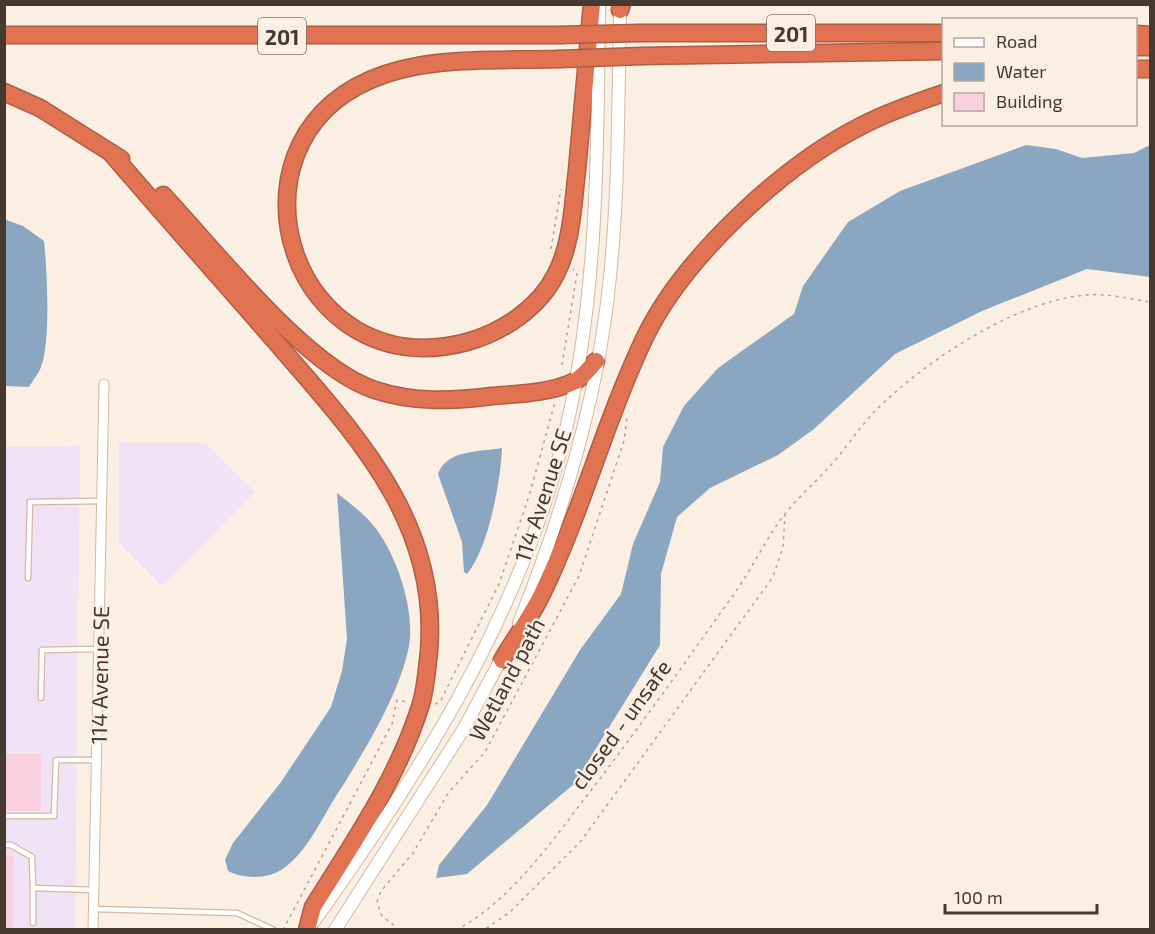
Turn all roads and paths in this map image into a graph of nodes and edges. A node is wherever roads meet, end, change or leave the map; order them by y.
1 (592, 4) edge
2 (599, 4) edge
3 (621, 7) edge
4 (942, 33) edge
5 (4, 35) edge
6 (942, 51) edge
7 (587, 58) edge
8 (587, 58) edge
9 (587, 58) edge
10 (587, 58) edge
11 (4, 92) edge
12 (942, 94) edge
13 (111, 153) junction
14 (571, 267) dead end
15 (1150, 302) edge
16 (596, 361) junction
17 (562, 365) dead end
18 (575, 382) junction
19 (104, 384) dead end
20 (556, 399) dead end
21 (623, 412) dead end
22 (102, 501) junction
23 (785, 514) junction
24 (28, 578) dead end
25 (99, 649) junction
26 (502, 660) junction
27 (41, 698) dead end
28 (409, 702) dead end
29 (428, 706) dead end
30 (97, 760) junction
31 (4, 816) edge
32 (4, 845) edge
33 (33, 888) junction
34 (93, 890) junction
35 (94, 909) junction
36 (33, 924) dead end
37 (93, 930) edge
38 (274, 930) edge
39 (283, 930) edge
40 (307, 930) edge
41 (335, 930) edge
42 (400, 930) edge
43 (456, 930) edge
44 (479, 930) edge

1 - 10 highway, bridge
2 - 18 main road, 114 Avenue SE
3 - 16 main road, 114 Avenue SE
4 - 5 highway, 201, bridge
6 - 7 highway, bridge
8 - 9 highway, bridge
11 - 13 highway
12 - 26 highway
13 - 18 highway
13 - 40 highway
14 - 17 path
15 - 23 path
16 - 18 highway
16 - 26 main road, 114 Avenue SE
18 - 40 main road, 114 Avenue SE
19 - 22 street, 114 Avenue SE
20 - 29 path
21 - 42 path, Wetland path
22 - 24 lane
22 - 25 street, 114 Avenue SE
23 - 43 path, closed - unsafe
23 - 44 path
25 - 27 lane
25 - 30 street, 114 Avenue SE
26 - 41 main road, 114 Avenue SE
28 - 39 path
30 - 31 lane
30 - 34 street, 114 Avenue SE
32 - 33 lane
33 - 34 lane
33 - 36 lane
34 - 35 street, 114 Avenue SE
35 - 37 street, 114 Avenue SE
35 - 38 lane

